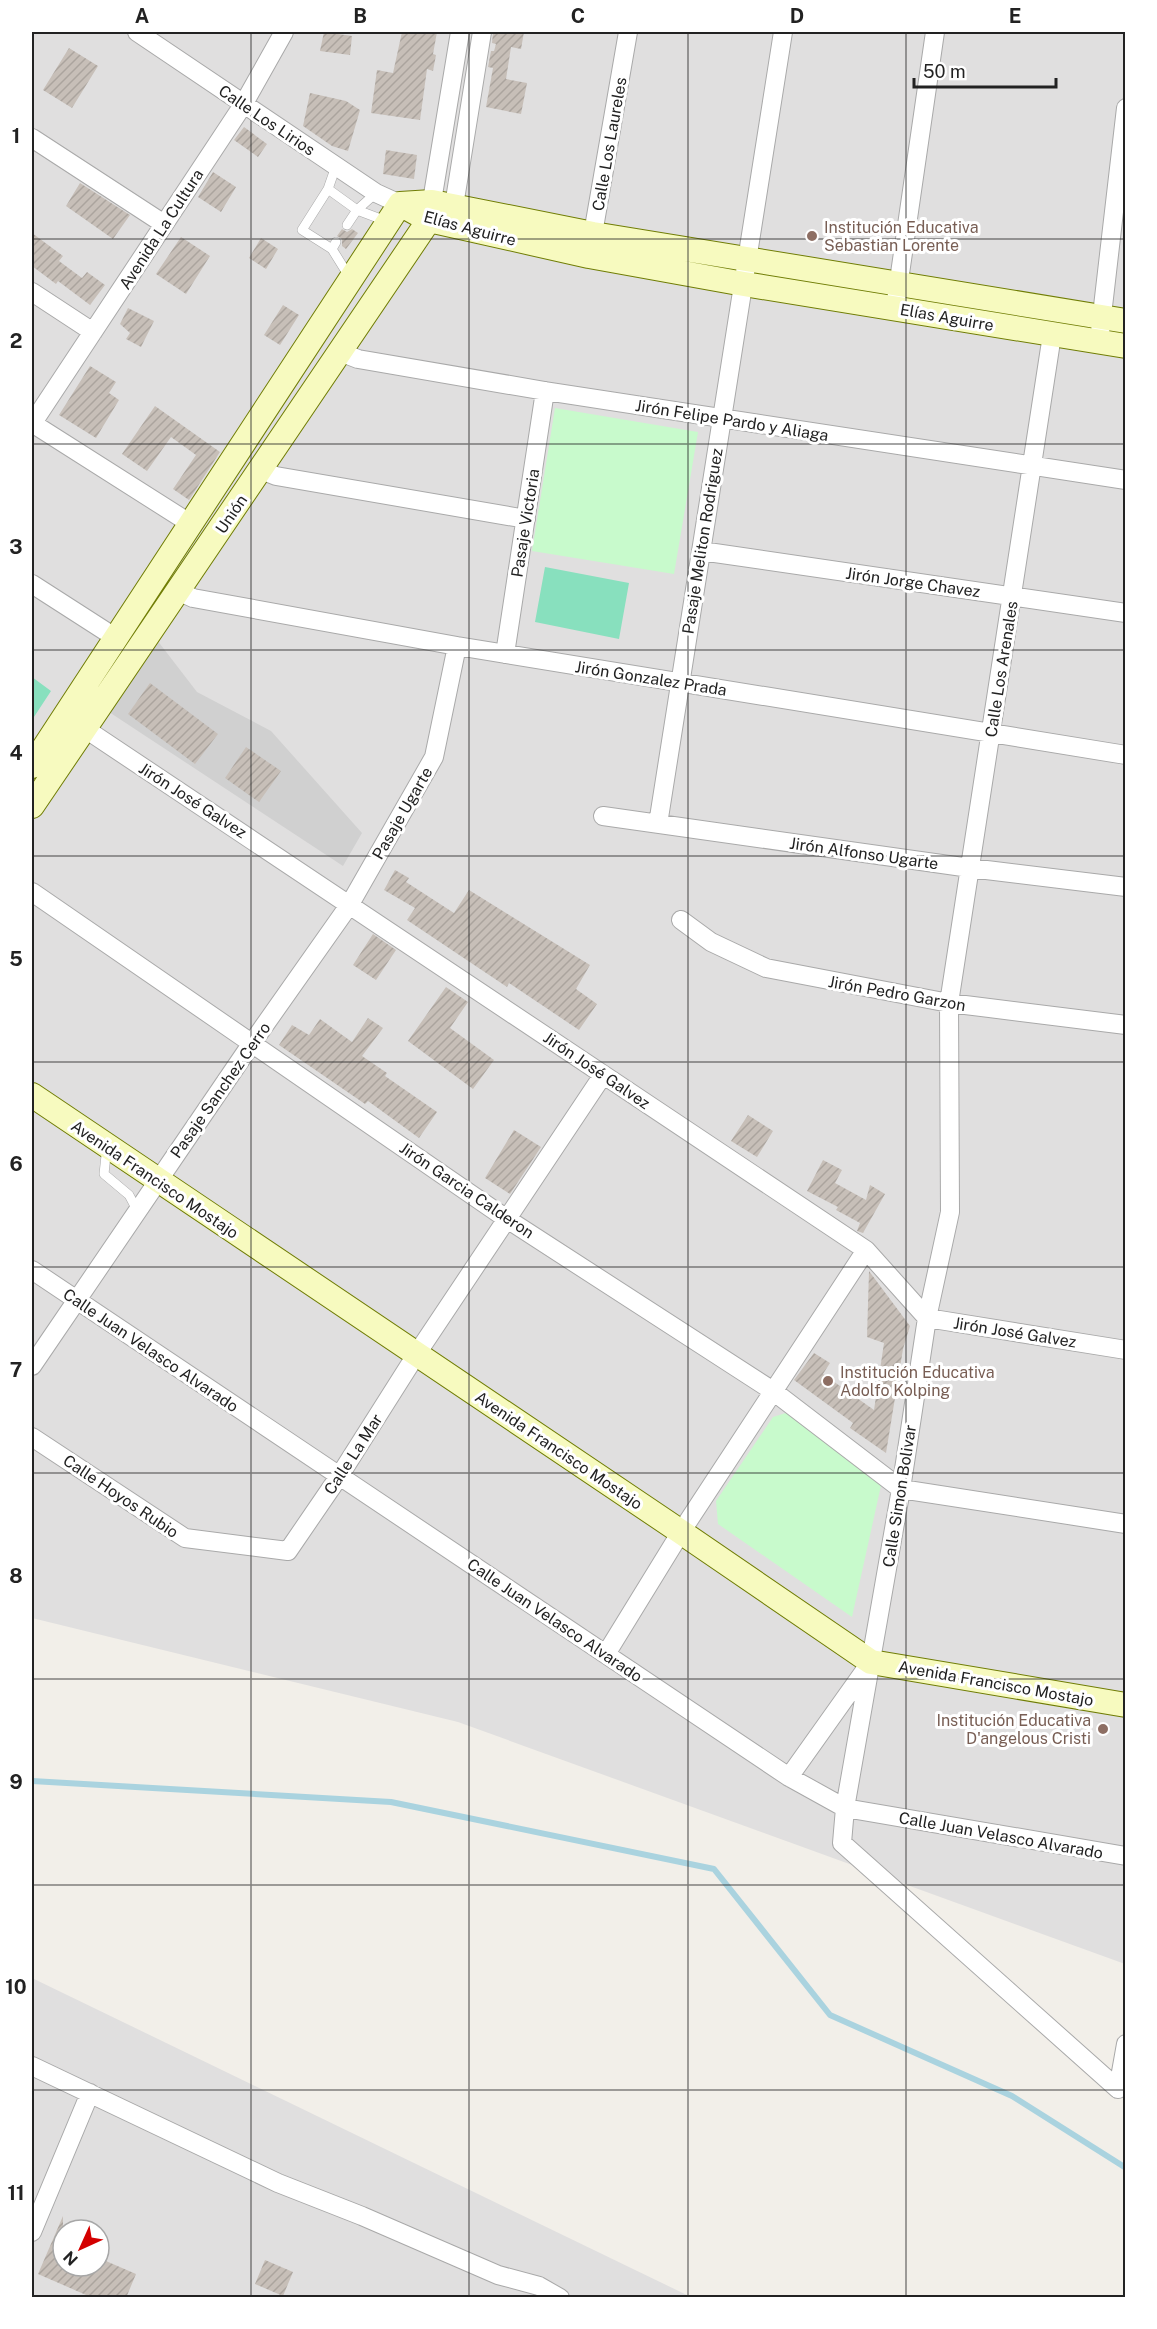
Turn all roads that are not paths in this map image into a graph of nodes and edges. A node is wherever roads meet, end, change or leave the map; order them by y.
1 (137, 32) edge
2 (284, 32) edge
3 (460, 32) edge
4 (482, 32) edge
5 (628, 32) edge
6 (783, 32) edge
7 (935, 32) edge
8 (243, 105) junction
9 (1125, 108) edge
10 (32, 138) edge
11 (336, 166) junction
12 (328, 189) junction
13 (376, 193) junction
14 (357, 210) junction
15 (394, 213) junction
16 (441, 213) junction
17 (164, 224) junction
18 (347, 225) dead end
19 (591, 245) junction
20 (747, 258) junction
21 (351, 280) junction
22 (744, 284) junction
23 (899, 285) junction
24 (32, 292) edge
25 (895, 308) junction
26 (1101, 317) junction
27 (1125, 321) edge
28 (93, 332) junction
29 (1052, 335) junction
30 (1099, 342) junction
31 (1125, 346) edge
32 (340, 352) junction
33 (545, 391) junction
34 (722, 418) junction
35 (32, 423) edge
36 (1032, 466) junction
37 (261, 470) junction
38 (1125, 480) edge
39 (526, 519) junction
40 (191, 524) junction
41 (701, 551) junction
42 (32, 584) edge
43 (178, 591) junction
44 (1012, 597) junction
45 (1125, 614) edge
46 (116, 638) junction
47 (458, 646) junction
48 (505, 654) junction
49 (680, 683) junction
50 (84, 728) junction
51 (991, 734) junction
52 (1125, 755) edge
53 (32, 766) edge
54 (32, 806) edge
55 (603, 816) dead end
56 (658, 824) junction
57 (970, 868) junction
58 (1125, 887) edge
59 (32, 892) edge
60 (350, 904) junction
61 (681, 920) dead end
62 (949, 1003) junction
63 (1125, 1025) edge
64 (252, 1043) junction
65 (603, 1075) junction
66 (32, 1095) edge
67 (106, 1146) junction
68 (158, 1181) junction
69 (137, 1210) junction
70 (507, 1219) junction
71 (866, 1250) junction
72 (32, 1270) edge
73 (76, 1300) junction
74 (927, 1318) junction
75 (1125, 1350) edge
76 (416, 1355) junction
77 (32, 1366) edge
78 (773, 1390) junction
79 (32, 1437) edge
80 (340, 1475) junction
81 (902, 1489) junction
82 (1125, 1524) edge
83 (681, 1532) junction
84 (288, 1551) joint
85 (606, 1654) junction
86 (871, 1662) junction
87 (1125, 1705) edge
88 (789, 1777) junction
89 (845, 1808) junction
90 (1125, 1856) edge
91 (1125, 2044) edge
92 (32, 2066) edge
93 (90, 2093) junction
94 (32, 2232) edge
95 (537, 2292) edge
96 (560, 2298) edge

1 - 8 street, Calle Los Lirios
2 - 8 street, Avenida La Cultura
3 - 16 street
4 - 16 street
5 - 19 street, Calle Los Laureles
6 - 20 street, Pasaje Meliton Rodriguez
7 - 23 street
8 - 11 street, Calle Los Lirios
8 - 17 street, Avenida La Cultura
9 - 26 street
10 - 17 street
11 - 12 lane
11 - 13 street, Calle Los Lirios
12 - 14 lane
12 - 21 lane
13 - 14 lane
13 - 15 street, Calle Los Lirios
14 - 15 lane
14 - 18 lane
15 - 16 street, Elías Aguirre
15 - 21 street, Unión
16 - 19 street, Elías Aguirre
16 - 32 street, Unión
17 - 28 street, Avenida La Cultura
19 - 20 street, Elías Aguirre
19 - 22 street, Elías Aguirre
20 - 22 street, Pasaje Meliton Rodriguez
20 - 23 street, Elías Aguirre
21 - 40 street, Unión
22 - 25 street, Elías Aguirre
22 - 34 street, Pasaje Meliton Rodriguez
23 - 25 street
23 - 26 street, Elías Aguirre
24 - 28 street
25 - 29 street, Elías Aguirre
26 - 27 street, Elías Aguirre
26 - 30 street
28 - 35 street, Avenida La Cultura
29 - 30 street, Elías Aguirre
29 - 36 street, Calle Los Arenales
30 - 31 street, Elías Aguirre
32 - 33 street, Jirón Felipe Pardo y Aliaga
32 - 37 street, Unión
33 - 34 street, Jirón Felipe Pardo y Aliaga
33 - 39 street, Pasaje Victoria
34 - 36 street, Jirón Felipe Pardo y Aliaga
34 - 41 street, Pasaje Meliton Rodriguez
35 - 40 street
36 - 38 street, Jirón Felipe Pardo y Aliaga
36 - 44 street, Calle Los Arenales
37 - 39 street
37 - 43 street, Unión
39 - 48 street, Pasaje Victoria
40 - 46 street, Unión
41 - 44 street, Jirón Jorge Chavez
41 - 49 street, Pasaje Meliton Rodriguez
42 - 46 street
43 - 47 street, Jirón Gonzalez Prada
43 - 50 street, Unión
44 - 45 street, Jirón Jorge Chavez
44 - 51 street, Calle Los Arenales
46 - 53 street, Unión
47 - 48 street, Jirón Gonzalez Prada
47 - 60 street, Pasaje Ugarte
48 - 49 street, Jirón Gonzalez Prada
49 - 51 street, Jirón Gonzalez Prada
49 - 56 street, Pasaje Meliton Rodriguez
50 - 54 street, Unión
50 - 60 street, Jirón José Galvez
51 - 52 street, Jirón Gonzalez Prada
51 - 57 street, Calle Los Arenales
55 - 56 street, Jirón Alfonso Ugarte
56 - 57 street, Jirón Alfonso Ugarte
57 - 58 street, Jirón Alfonso Ugarte
57 - 62 street, Calle Los Arenales
59 - 64 street, Jirón Garcia Calderon
60 - 64 street, Pasaje Sanchez Cerro
60 - 65 street, Jirón José Galvez
61 - 62 street, Jirón Pedro Garzon
62 - 63 street, Jirón Pedro Garzon
62 - 74 street, Calle Simon Bolivar
64 - 68 street, Pasaje Sanchez Cerro
64 - 70 street, Jirón Garcia Calderon
65 - 70 street, Calle La Mar
65 - 71 street, Jirón José Galvez
66 - 67 street, Avenida Francisco Mostajo
67 - 68 street, Avenida Francisco Mostajo
67 - 69 lane
68 - 69 street, Pasaje Sanchez Cerro
68 - 76 street, Avenida Francisco Mostajo
69 - 73 street, Pasaje Sanchez Cerro
70 - 76 street, Calle La Mar
70 - 78 street, Jirón Garcia Calderon
71 - 74 street, Jirón José Galvez
71 - 78 street
72 - 73 street, Calle Juan Velasco Alvarado
73 - 77 street, Pasaje Sanchez Cerro
73 - 80 street, Calle Juan Velasco Alvarado
74 - 75 street, Jirón José Galvez
74 - 81 street, Calle Simon Bolivar
76 - 80 street, Calle La Mar
76 - 83 street, Avenida Francisco Mostajo
78 - 81 street, Jirón Garcia Calderon
78 - 83 street
79 - 84 street, Calle Hoyos Rubio
80 - 84 street, Calle La Mar
80 - 85 street, Calle Juan Velasco Alvarado
81 - 82 street
81 - 86 street, Calle Simon Bolivar
83 - 85 street
83 - 86 street, Avenida Francisco Mostajo
85 - 88 street, Calle Juan Velasco Alvarado
86 - 87 street, Avenida Francisco Mostajo
86 - 88 street
86 - 89 street, Calle Simon Bolivar
88 - 89 street, Calle Juan Velasco Alvarado
89 - 90 street, Calle Juan Velasco Alvarado
89 - 91 street, Calle Simon Bolivar
92 - 93 street
93 - 94 street
93 - 95 street
95 - 96 street

